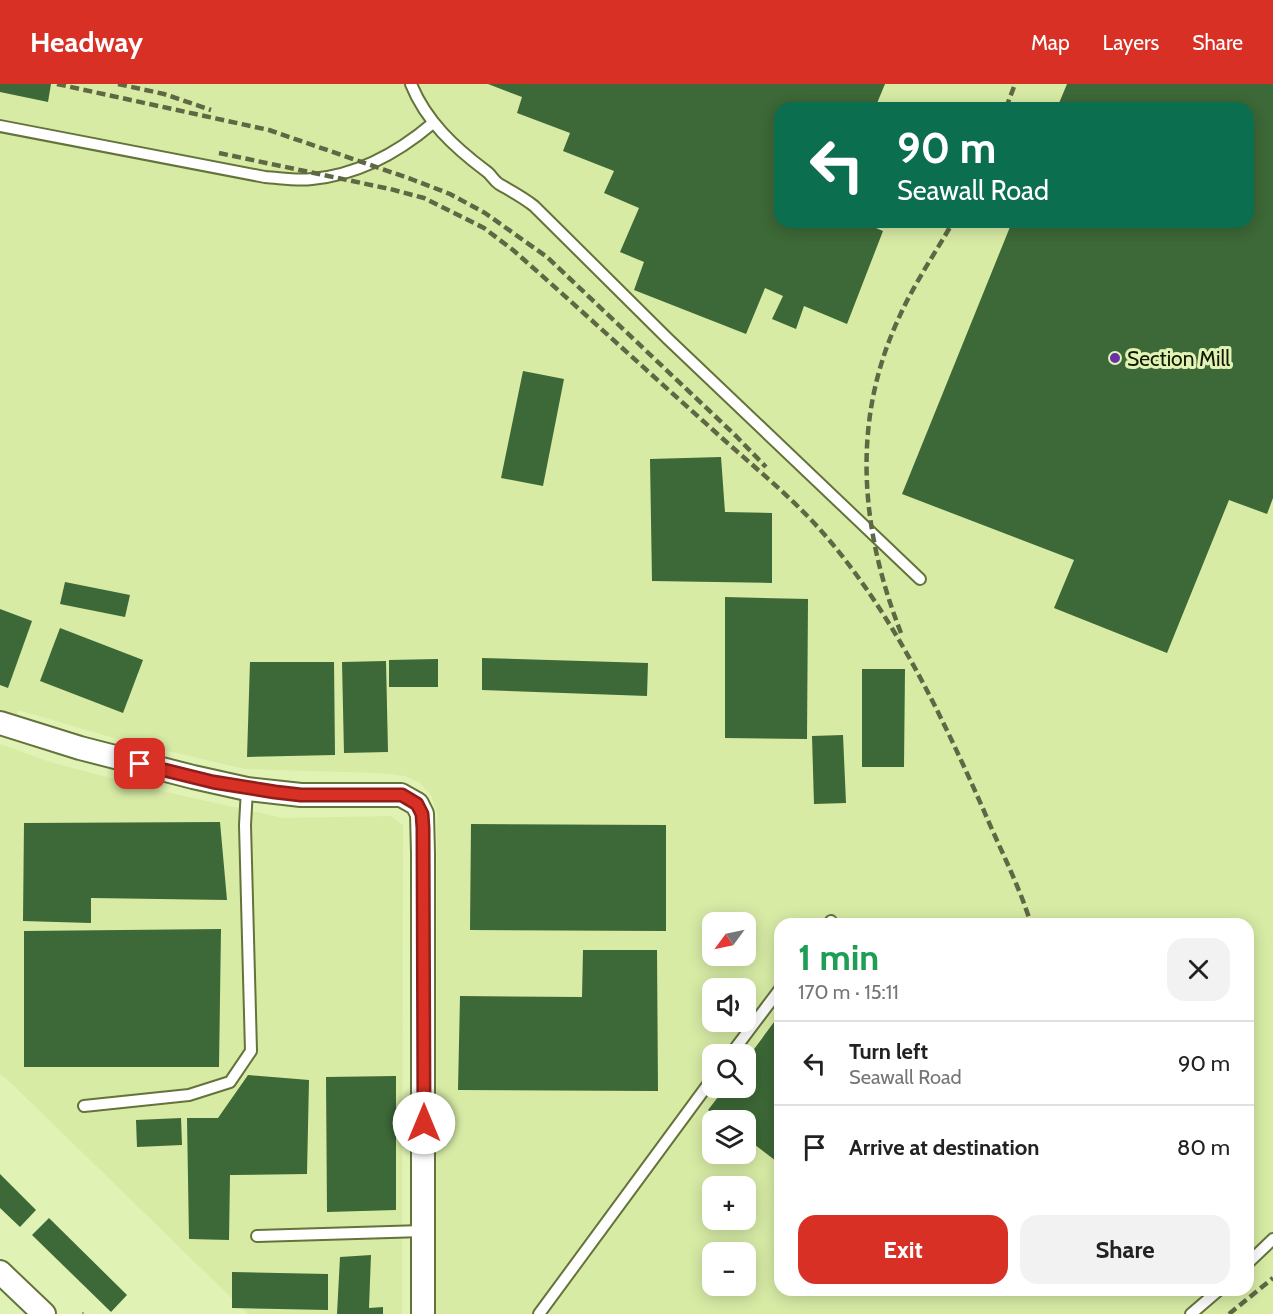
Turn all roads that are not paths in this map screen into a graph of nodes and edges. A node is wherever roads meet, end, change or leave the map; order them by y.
1 (411, 84) edge
2 (433, 123) junction
3 (0, 126) edge
4 (920, 579) dead end
5 (0, 723) edge
6 (248, 789) junction
7 (774, 997) edge
8 (738, 1044) edge
9 (702, 1093) edge
10 (84, 1106) dead end
11 (423, 1231) junction
12 (257, 1236) dead end
13 (1273, 1239) edge
14 (1254, 1257) edge
15 (0, 1272) edge
16 (1212, 1296) edge
17 (44, 1314) edge
18 (423, 1314) edge
19 (539, 1314) edge
20 (1191, 1314) edge

1 - 2 lane
2 - 3 lane
2 - 4 lane
5 - 6 street
6 - 10 lane
6 - 11 street
7 - 8 lane
9 - 19 lane
11 - 12 lane
11 - 18 street
13 - 14 lane
15 - 17 street
16 - 20 lane

